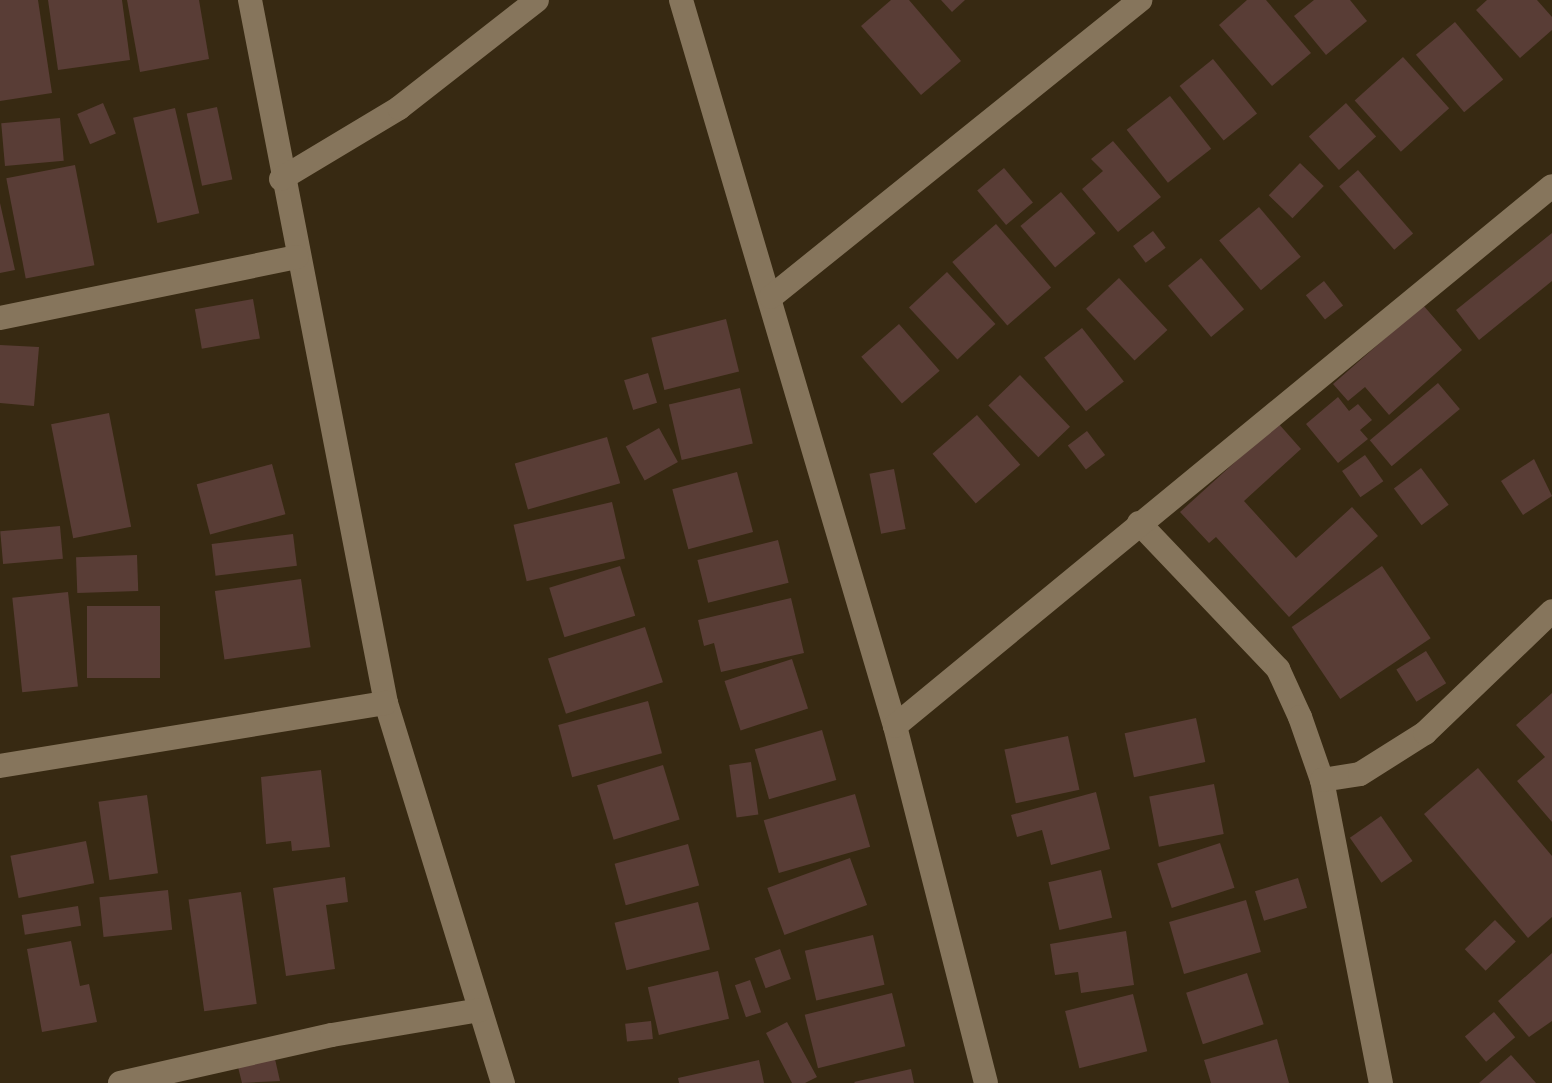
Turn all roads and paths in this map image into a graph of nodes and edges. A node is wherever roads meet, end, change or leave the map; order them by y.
1 (250, 0) edge
2 (537, 0) edge
3 (681, 0) edge
4 (1141, 0) edge
5 (281, 179) junction
6 (1552, 186) edge
7 (297, 257) junction
8 (771, 297) junction
9 (0, 318) edge
10 (1139, 523) junction
11 (1552, 611) edge
12 (386, 703) junction
13 (895, 726) junction
14 (0, 766) edge
15 (1322, 780) junction
16 (480, 1010) junction
17 (120, 1083) edge
18 (503, 1083) edge
19 (986, 1083) edge
20 (1381, 1083) edge

1 - 5 street
2 - 5 street
3 - 8 street
4 - 8 street
5 - 7 street
6 - 10 street
7 - 9 street
7 - 12 street
8 - 13 street
10 - 13 street
10 - 15 street
11 - 15 street
12 - 14 street
12 - 16 street
13 - 19 street
15 - 20 street
16 - 17 street
16 - 18 street

